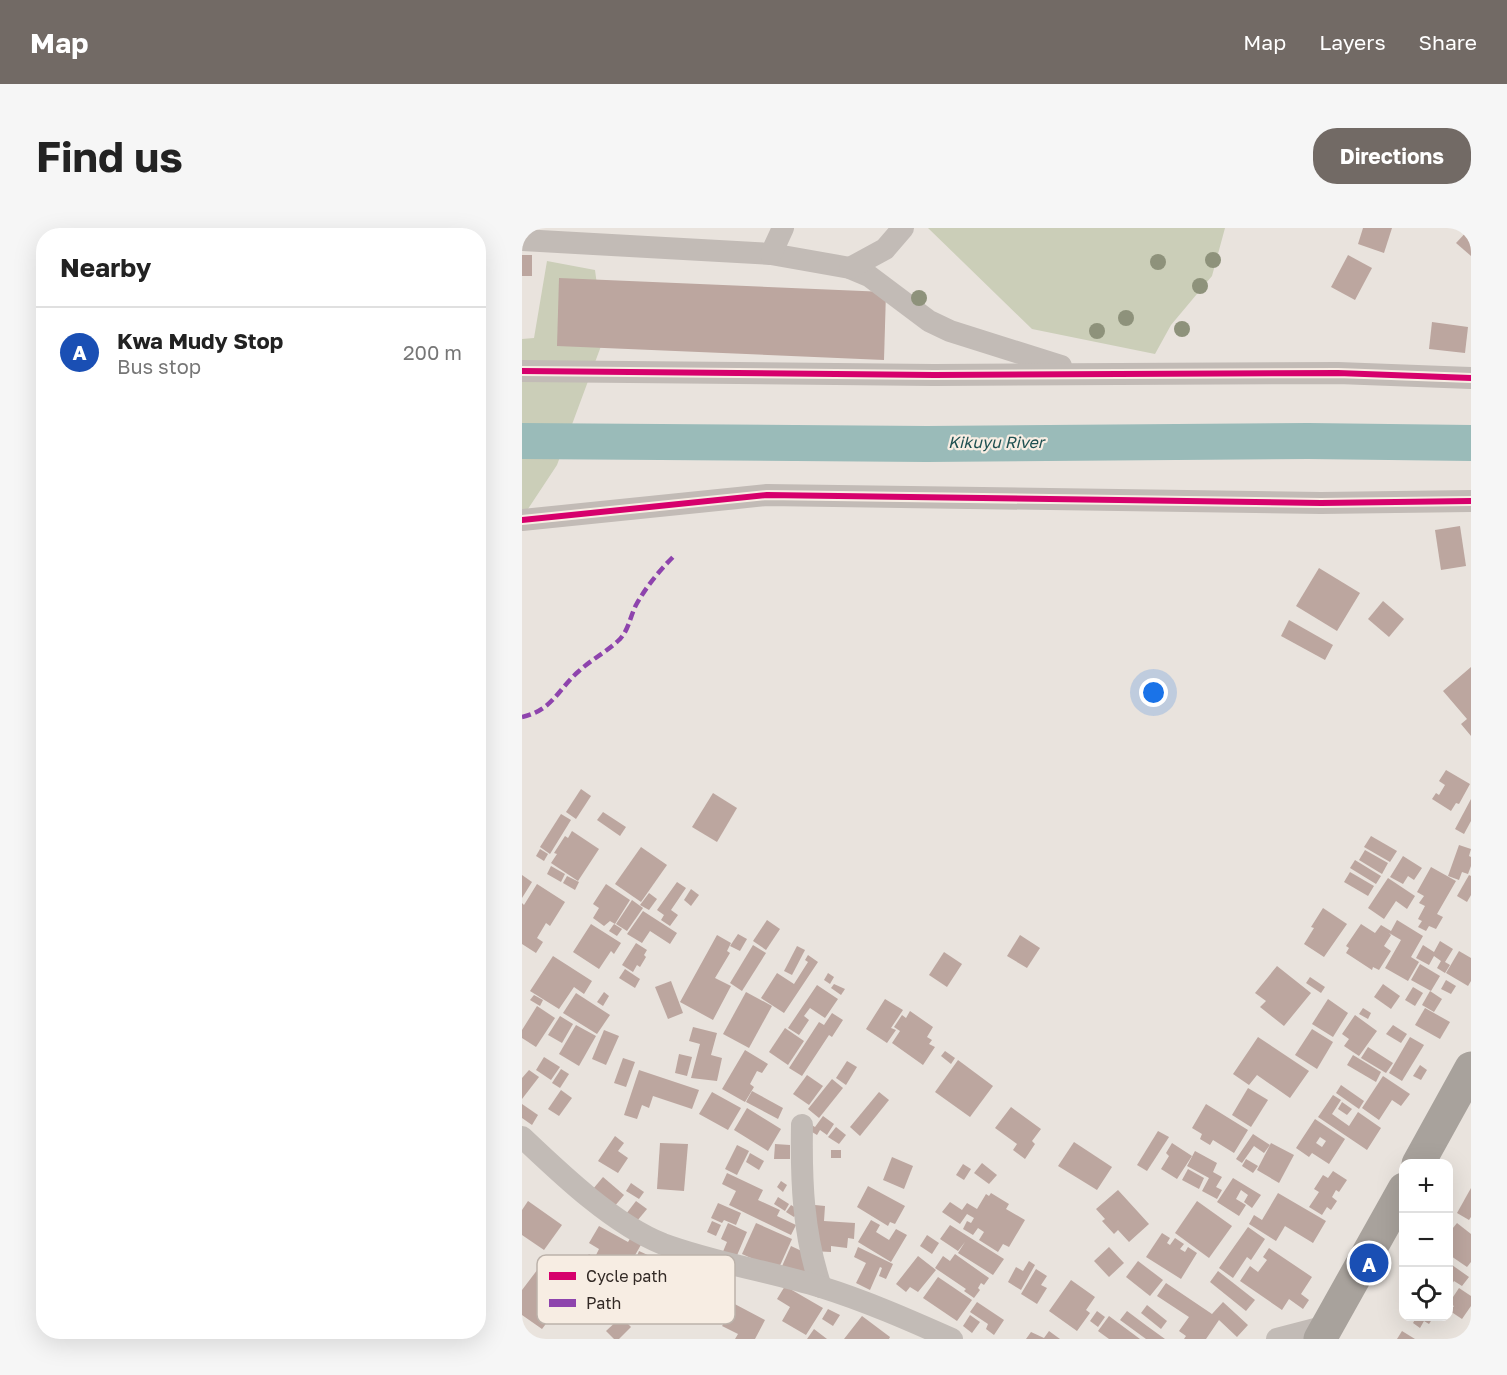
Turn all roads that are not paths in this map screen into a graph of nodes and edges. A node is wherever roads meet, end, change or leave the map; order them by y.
1 (903, 228) edge
2 (776, 230) edge
3 (522, 240) edge
4 (771, 254) junction
5 (850, 268) junction
6 (522, 371) edge
7 (1085, 374) junction
8 (1471, 378) edge
9 (1471, 501) edge
10 (522, 520) edge
11 (1471, 1068) edge
12 (802, 1125) dead end
13 (522, 1137) edge
14 (1421, 1159) edge
15 (1399, 1198) edge
16 (705, 1255) edge
17 (735, 1263) edge
18 (821, 1287) junction
19 (1323, 1333) edge
20 (952, 1339) edge
21 (1277, 1339) edge

1 - 5 street
2 - 4 street
3 - 4 street
4 - 5 street
5 - 7 street
6 - 7 street
7 - 8 street
9 - 10 street
11 - 14 highway
12 - 18 street
13 - 16 street
15 - 19 highway
17 - 18 street
18 - 20 street
19 - 21 street

